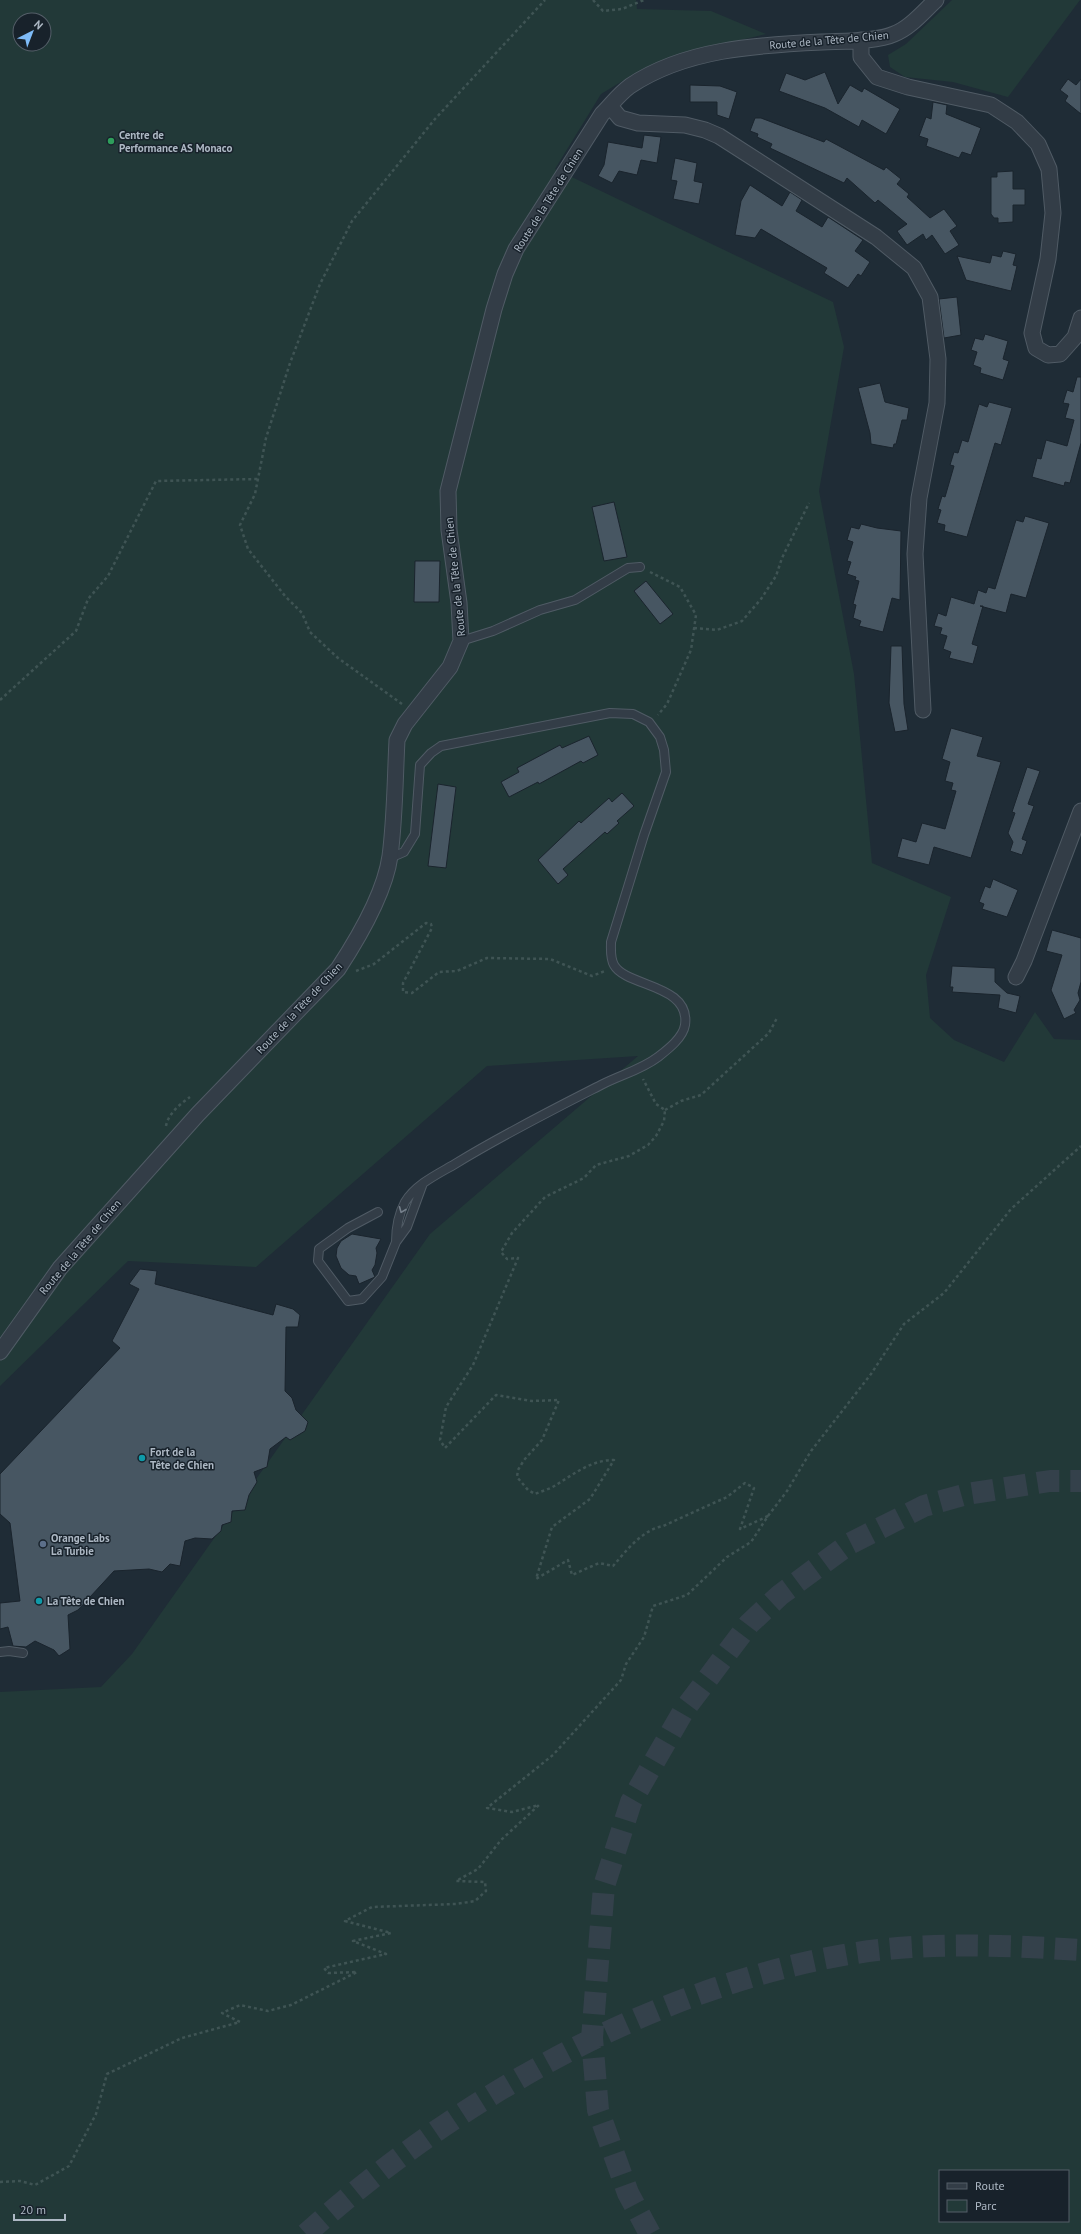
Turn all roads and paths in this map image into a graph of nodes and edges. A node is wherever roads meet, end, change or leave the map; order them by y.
1 (545, 0) edge
2 (593, 0) edge
3 (644, 0) edge
4 (936, 0) edge
5 (861, 40) junction
6 (610, 106) junction
7 (1081, 318) edge
8 (258, 479) junction
9 (809, 503) dead end
10 (640, 567) joint
11 (694, 628) junction
12 (461, 641) junction
13 (0, 700) edge
14 (923, 710) dead end
15 (414, 713) junction
16 (649, 722) junction
17 (1081, 811) edge
18 (390, 858) junction
19 (614, 966) junction
20 (338, 969) junction
21 (1016, 977) dead end
22 (777, 1018) dead end
23 (642, 1067) junction
24 (665, 1110) junction
25 (1081, 1146) edge
26 (378, 1212) dead end
27 (0, 1352) edge
28 (768, 1516) junction
29 (0, 1652) edge
30 (23, 1653) dead end
31 (0, 2182) edge

1 - 8 path
2 - 3 path
4 - 5 street, Route de la Tête de Chien
5 - 6 street, Route de la Tête de Chien
5 - 7 street
6 - 12 street, Route de la Tête de Chien
6 - 14 street
8 - 13 path
8 - 15 path
9 - 11 path
10 - 11 path
10 - 12 lane
11 - 16 path
12 - 15 street, Route de la Tête de Chien
15 - 18 street, Route de la Tête de Chien
16 - 18 lane
16 - 19 lane
17 - 21 street
18 - 20 street, Route de la Tête de Chien
19 - 20 path
19 - 23 lane
20 - 27 street, Route de la Tête de Chien
22 - 24 path
23 - 24 path
23 - 26 lane
24 - 28 path
25 - 28 path
28 - 31 path
29 - 30 lane

